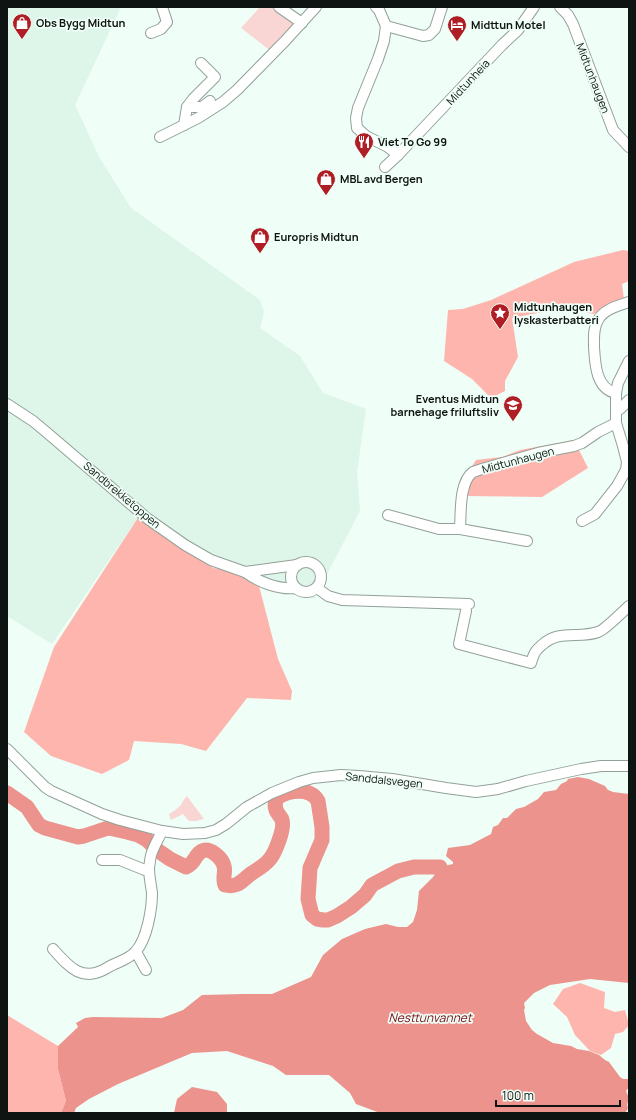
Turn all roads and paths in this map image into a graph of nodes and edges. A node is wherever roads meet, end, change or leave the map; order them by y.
1 (162, 7) edge
2 (279, 7) edge
3 (316, 7) edge
4 (376, 7) edge
5 (442, 7) edge
6 (534, 7) edge
7 (560, 7) edge
8 (302, 23) junction
9 (386, 26) junction
10 (151, 33) dead end
11 (201, 63) dead end
12 (210, 101) dead end
13 (187, 107) junction
14 (184, 125) junction
15 (160, 137) dead end
16 (629, 147) edge
17 (398, 155) junction
18 (385, 167) dead end
19 (629, 302) edge
20 (629, 361) edge
21 (616, 393) junction
22 (629, 400) edge
23 (7, 404) edge
24 (616, 411) junction
25 (616, 423) junction
26 (625, 437) edge
27 (388, 515) dead end
28 (582, 521) dead end
29 (460, 529) junction
30 (527, 541) dead end
31 (298, 565) junction
32 (245, 572) junction
33 (296, 588) junction
34 (317, 588) junction
35 (629, 606) edge
36 (7, 749) edge
37 (629, 766) edge
38 (162, 831) junction
39 (102, 860) dead end
40 (149, 871) junction
41 (53, 949) dead end
42 (136, 952) junction
43 (146, 970) dead end

1 - 10 street
2 - 8 street
3 - 8 street
4 - 9 street
5 - 9 street
6 - 17 street, Midtunheia
7 - 16 street, Midtunhaugen
8 - 14 street
9 - 17 street
11 - 13 street
12 - 13 street
13 - 14 street
14 - 15 street
17 - 18 street, Midtunheia
19 - 21 street
20 - 21 street
21 - 24 street
22 - 24 street
23 - 32 street, Sandbrekketoppen
24 - 25 street
25 - 26 street
25 - 29 street, Midtunhaugen
26 - 28 street
27 - 29 street
29 - 30 street
31 - 32 street, Sandbrekketoppen
31 - 33 street
31 - 34 street, Sandbrekketoppen
32 - 33 street, Sandbrekketoppen
33 - 34 street, Sandbrekketoppen
34 - 35 street
36 - 38 street, Sanddalsvegen
37 - 38 street, Sanddalsvegen
38 - 40 street
39 - 40 street
40 - 42 street
41 - 42 street
42 - 43 street

